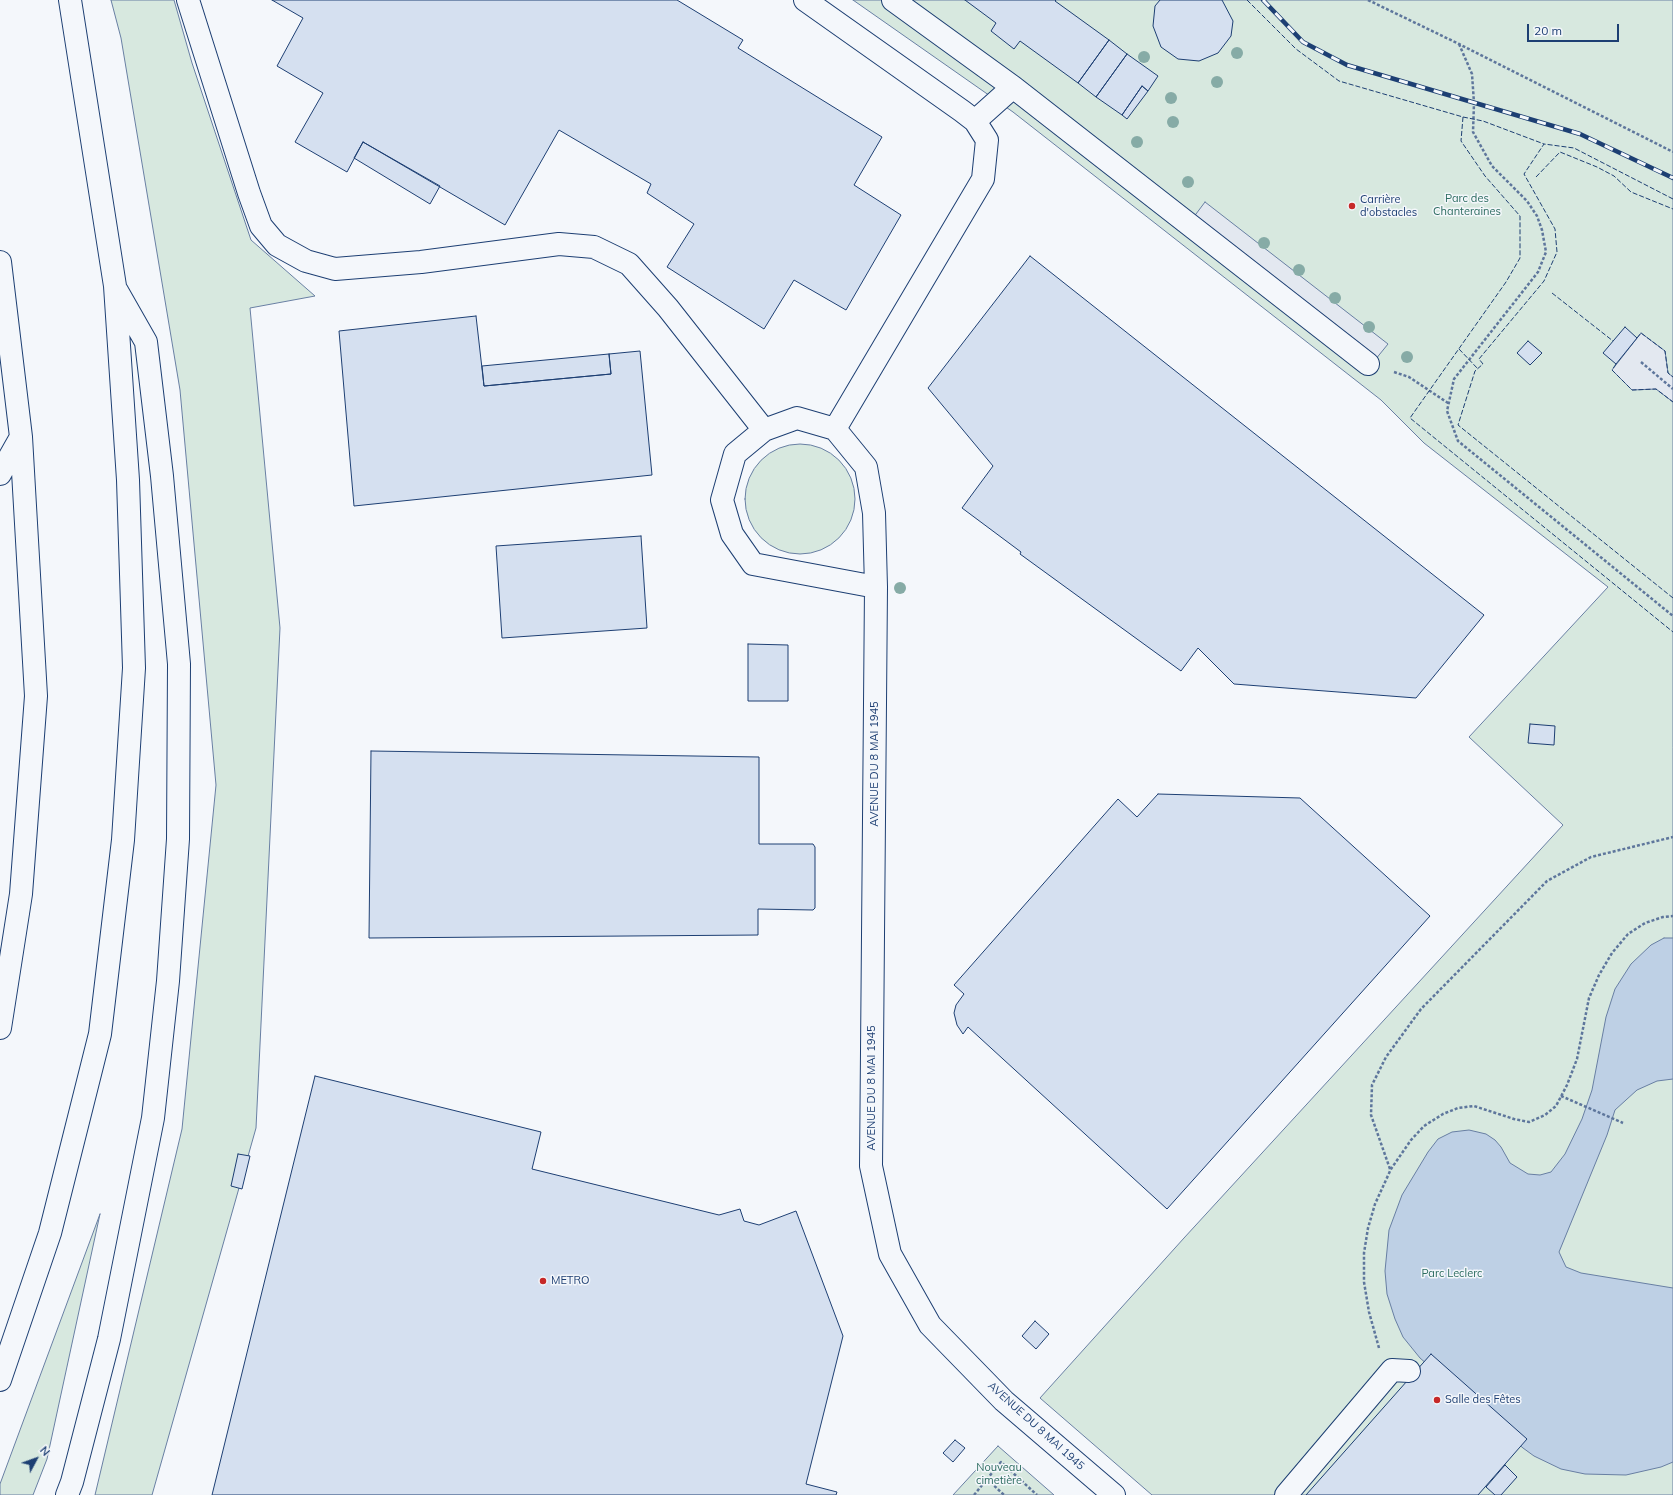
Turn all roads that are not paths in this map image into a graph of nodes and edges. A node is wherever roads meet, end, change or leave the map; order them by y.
1 (70, 0) edge
2 (188, 0) edge
3 (805, 0) edge
4 (893, 0) edge
5 (1013, 87) junction
6 (974, 121) junction
7 (0, 262) edge
8 (115, 286) junction
9 (1368, 364) road end
10 (835, 429) junction
11 (764, 430) junction
12 (21, 437) junction
13 (0, 474) edge
14 (876, 587) junction
15 (0, 1028) edge
16 (1408, 1371) dead end
17 (0, 1380) edge
18 (67, 1495) edge
19 (1114, 1495) edge
20 (1286, 1495) edge

1 - 8 main road
2 - 11 main road
3 - 6 main road
4 - 5 main road
5 - 6 main road
5 - 9 main road
6 - 10 main road
7 - 12 main road
8 - 17 main road
8 - 18 main road
10 - 11 main road
10 - 14 main road, AVENUE DU 8 MAI 1945
11 - 14 main road
12 - 13 main road
12 - 15 main road
14 - 19 main road, AVENUE DU 8 MAI 1945
16 - 20 main road

